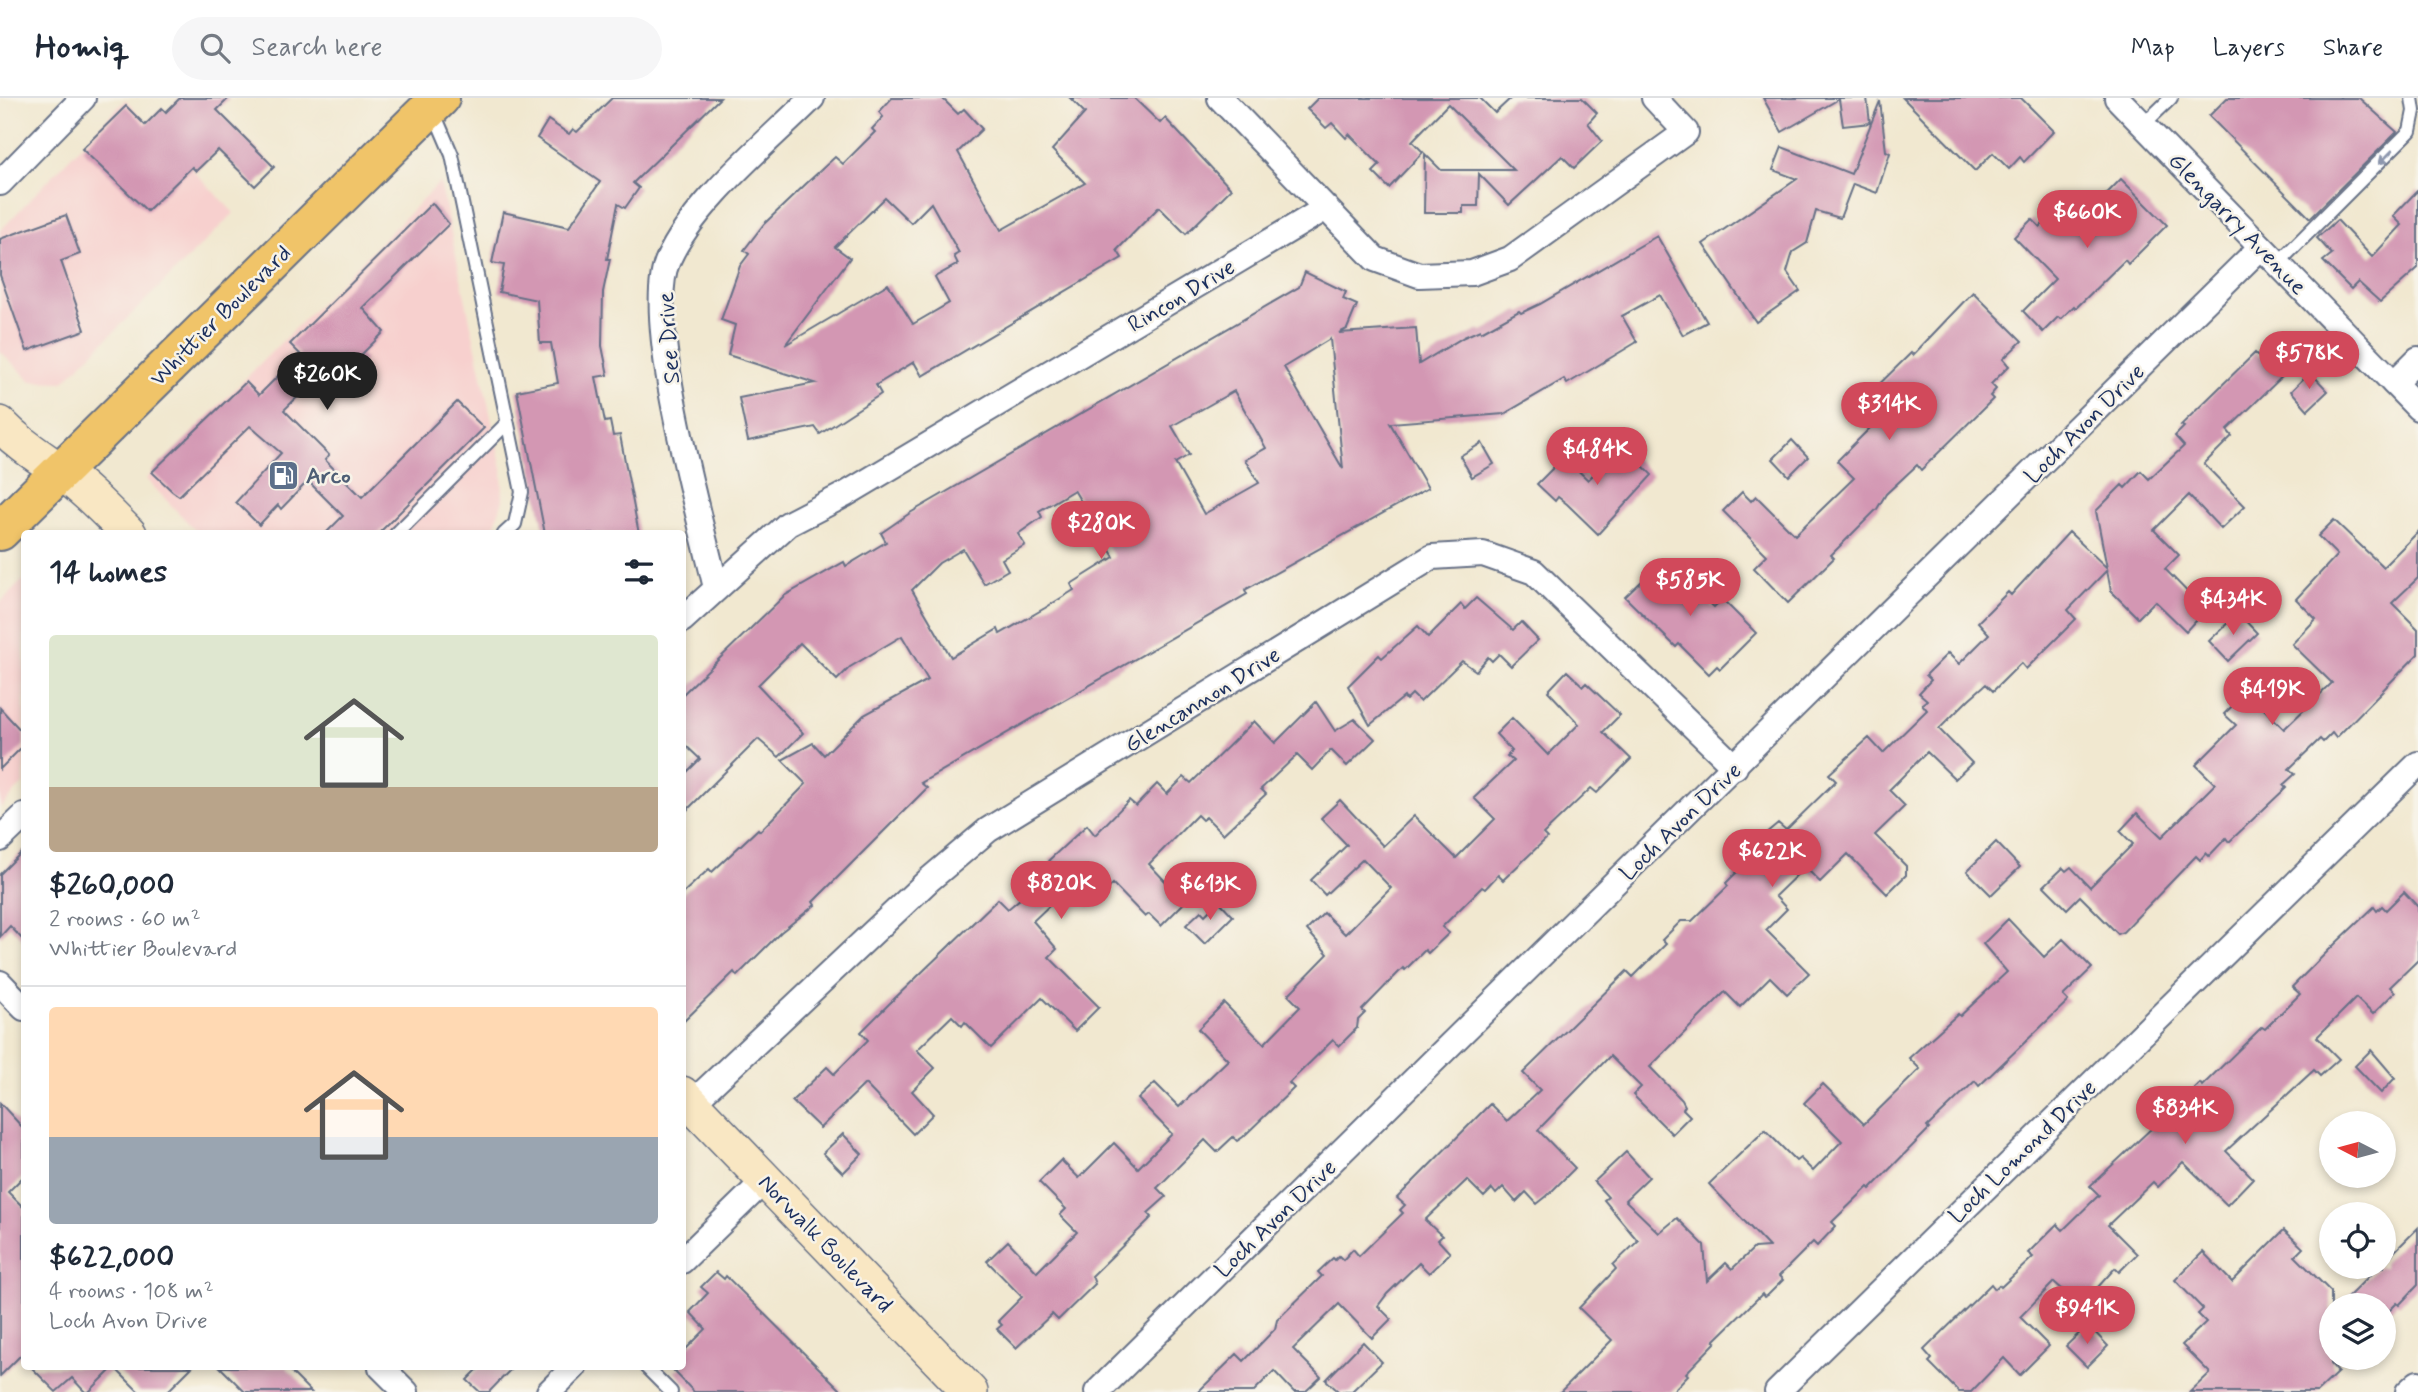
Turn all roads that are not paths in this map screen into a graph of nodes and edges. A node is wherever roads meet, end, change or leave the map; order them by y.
1 (83, 98) edge
2 (812, 98) edge
3 (1220, 98) edge
4 (1654, 98) edge
5 (2117, 98) edge
6 (2171, 98) edge
7 (2412, 98) edge
8 (435, 102) edge
9 (2143, 124) junction
10 (0, 183) edge
11 (1326, 208) junction
12 (2269, 255) junction
13 (2418, 359) edge
14 (2394, 383) junction
15 (2418, 408) edge
16 (507, 423) junction
17 (0, 424) edge
18 (61, 472) junction
19 (125, 530) edge
20 (400, 530) edge
21 (508, 530) edge
22 (0, 531) edge
23 (716, 588) junction
24 (686, 616) edge
25 (2418, 764) edge
26 (1735, 767) junction
27 (21, 819) edge
28 (0, 839) edge
29 (0, 983) edge
30 (21, 1005) edge
31 (687, 1099) edge
32 (765, 1180) junction
33 (686, 1257) edge
34 (384, 1370) edge
35 (571, 1370) edge
36 (649, 1370) edge
37 (2418, 1383) edge
38 (406, 1392) edge
39 (549, 1392) edge
40 (671, 1392) edge
41 (970, 1392) edge
42 (1097, 1392) edge
43 (1777, 1392) edge
44 (2409, 1392) edge

1 - 10 street
2 - 23 street, See Drive
3 - 11 street
4 - 11 street
5 - 9 street, Glengarry Avenue
6 - 9 lane
7 -> 12 lane
8 - 16 lane
8 - 18 main road, Whittier Boulevard
9 - 12 street, Glengarry Avenue
11 - 23 street, Rincon Drive
12 - 14 street, Glengarry Avenue
12 - 26 street, Loch Avon Drive
13 - 14 street
14 - 15 street, Glengarry Avenue
16 - 20 lane
16 - 21 lane
17 - 18 main road
18 - 19 main road
18 - 22 main road, Whittier Boulevard
23 - 24 street, Rincon Drive
25 - 43 street, Loch Lomond Drive
26 - 31 street, Glencannon Drive
26 - 42 street, Loch Avon Drive
27 - 28 street
29 - 30 street
31 - 32 main road, Norwalk Boulevard
32 - 33 street
32 - 41 main road, Norwalk Boulevard
34 - 38 street
35 - 39 street
36 - 40 lane
37 - 44 street

